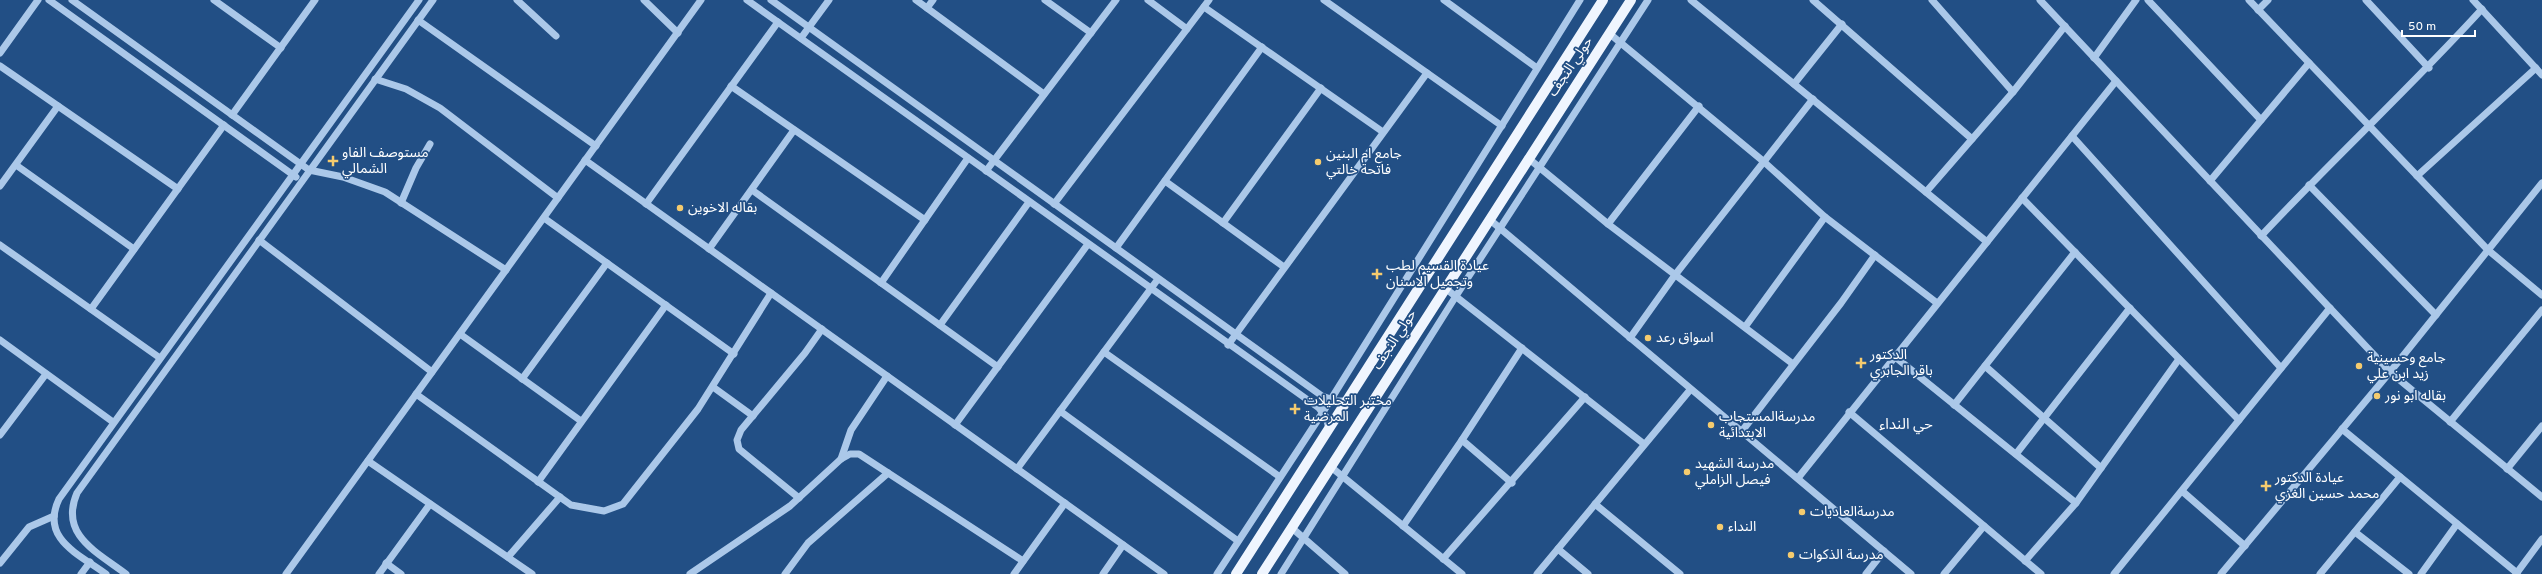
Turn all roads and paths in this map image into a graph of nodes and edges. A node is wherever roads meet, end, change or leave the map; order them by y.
1 (38, 0) edge
2 (49, 0) edge
3 (72, 0) edge
4 (214, 0) edge
5 (315, 0) edge
6 (419, 0) edge
7 (433, 0) edge
8 (517, 0) edge
9 (644, 0) edge
10 (701, 0) edge
11 (747, 0) edge
12 (772, 0) edge
13 (829, 0) edge
14 (916, 0) edge
15 (932, 0) edge
16 (1045, 0) edge
17 (1116, 0) edge
18 (1148, 0) edge
19 (1209, 0) edge
20 (1324, 0) edge
21 (1580, 0) edge
22 (1603, 0) edge
23 (1631, 0) edge
24 (1648, 0) edge
25 (1691, 0) edge
26 (1813, 0) edge
27 (1932, 0) edge
28 (2041, 0) edge
29 (2136, 0) edge
30 (2148, 0) edge
31 (2249, 0) edge
32 (2268, 0) edge
33 (2366, 0) edge
34 (2473, 0) edge
35 (1448, 1) edge
36 (1204, 7) junction
37 (927, 8) junction
38 (2482, 9) junction
39 (2258, 10) junction
40 (418, 20) junction
41 (778, 22) junction
42 (1842, 24) junction
43 (2064, 26) junction
44 (809, 27) junction
45 (1187, 29) junction
46 (678, 32) junction
47 (1091, 33) junction
48 (1610, 34) junction
49 (556, 36) dead end
50 (801, 38) junction
51 (1621, 43) junction
52 (1262, 47) junction
53 (281, 48) junction
54 (0, 53) edge
55 (2094, 58) junction
56 (2309, 63) junction
57 (0, 66) edge
58 (1537, 68) junction
59 (2429, 68) junction
60 (2536, 68) junction
61 (1427, 73) junction
62 (2542, 75) edge
63 (375, 79) junction
64 (2116, 81) junction
65 (1794, 84) junction
66 (731, 86) junction
67 (1321, 88) junction
68 (2013, 92) junction
69 (1044, 94) junction
70 (1813, 100) junction
71 (58, 106) junction
72 (1699, 106) junction
73 (232, 114) junction
74 (2261, 120) junction
75 (224, 125) junction
76 (1502, 126) junction
77 (2368, 126) junction
78 (794, 130) junction
79 (1383, 132) junction
80 (2072, 136) junction
81 (1972, 139) junction
82 (430, 144) dead end
83 (596, 146) junction
84 (968, 158) junction
85 (1528, 158) junction
86 (585, 160) junction
87 (994, 160) junction
88 (1763, 161) junction
89 (301, 164) junction
90 (16, 165) junction
91 (1541, 168) junction
92 (309, 170) junction
93 (986, 171) junction
94 (293, 175) junction
95 (2417, 176) junction
96 (2210, 180) junction
97 (302, 181) junction
98 (1165, 181) junction
99 (2542, 183) edge
100 (2309, 185) junction
101 (0, 186) edge
102 (178, 189) junction
103 (752, 190) junction
104 (1926, 192) junction
105 (558, 198) junction
106 (2022, 198) junction
107 (1029, 202) junction
108 (401, 203) junction
109 (646, 204) junction
110 (1054, 204) junction
111 (1825, 217) junction
112 (544, 218) junction
113 (924, 220) junction
114 (1489, 220) junction
115 (1224, 223) junction
116 (1608, 224) junction
117 (1500, 229) junction
118 (2261, 236) junction
119 (259, 240) junction
120 (1987, 242) junction
121 (1088, 244) junction
122 (0, 245) edge
123 (1116, 248) junction
124 (134, 249) junction
125 (709, 249) junction
126 (2488, 250) junction
127 (2075, 252) junction
128 (1875, 255) junction
129 (607, 263) junction
130 (1284, 267) junction
131 (506, 270) junction
132 (1675, 275) junction
133 (1158, 279) junction
134 (881, 283) junction
135 (1445, 288) junction
136 (1150, 289) junction
137 (771, 293) junction
138 (2542, 295) edge
139 (1456, 296) junction
140 (1937, 303) junction
141 (666, 305) junction
142 (2130, 308) junction
143 (2330, 308) junction
144 (91, 309) junction
145 (2542, 310) edge
146 (2436, 315) junction
147 (940, 325) junction
148 (1744, 327) junction
149 (822, 329) junction
150 (460, 334) junction
151 (1235, 334) junction
152 (1630, 338) junction
153 (0, 340) edge
154 (1228, 345) junction
155 (1522, 348) junction
156 (1104, 352) junction
157 (734, 354) junction
158 (1894, 356) junction
159 (160, 358) junction
160 (2179, 359) junction
161 (1793, 364) junction
162 (1985, 366) junction
163 (998, 367) junction
164 (2281, 368) junction
165 (432, 372) junction
166 (2390, 372) junction
167 (46, 374) junction
168 (887, 376) junction
169 (522, 379) junction
170 (712, 387) junction
171 (1690, 390) junction
172 (416, 394) junction
173 (1584, 397) junction
174 (1330, 400) junction
175 (1346, 401) junction
176 (1954, 405) junction
177 (1060, 411) junction
178 (1323, 412) junction
179 (1849, 412) junction
180 (753, 416) junction
181 (2044, 418) junction
182 (2239, 420) junction
183 (581, 421) junction
184 (113, 422) junction
185 (2450, 422) junction
186 (956, 425) junction
187 (2542, 426) edge
188 (1329, 429) junction
189 (2342, 429) junction
190 (1742, 431) junction
191 (0, 435) edge
192 (1462, 440) junction
193 (1644, 444) junction
194 (2016, 454) junction
195 (841, 459) junction
196 (368, 461) junction
197 (1331, 467) junction
198 (2101, 468) junction
199 (1018, 469) junction
200 (2507, 469) junction
201 (888, 473) junction
202 (1280, 477) junction
203 (1343, 477) junction
204 (2400, 477) junction
205 (1798, 478) junction
206 (538, 482) junction
207 (1512, 482) junction
208 (2182, 491) junction
209 (2542, 497) edge
210 (560, 498) junction
211 (799, 498) junction
212 (2076, 502) junction
213 (1065, 503) junction
214 (430, 504) junction
215 (1595, 504) junction
216 (54, 516) junction
217 (2457, 524) junction
218 (1403, 526) junction
219 (1984, 526) junction
220 (1292, 528) junction
221 (2355, 532) junction
222 (1303, 538) junction
223 (2542, 538) edge
224 (1238, 542) junction
225 (1123, 545) junction
226 (2245, 546) junction
227 (1558, 549) junction
228 (1884, 551) junction
229 (508, 557) junction
230 (1443, 559) junction
231 (1023, 561) junction
232 (2026, 561) junction
233 (90, 562) junction
234 (0, 563) edge
235 (386, 563) junction
236 (81, 574) edge
237 (106, 574) edge
238 (126, 574) edge
239 (286, 574) edge
240 (379, 574) edge
241 (401, 574) edge
242 (532, 574) edge
243 (690, 574) edge
244 (785, 574) edge
245 (1014, 574) edge
246 (1103, 574) edge
247 (1164, 574) edge
248 (1217, 574) edge
249 (1236, 574) edge
250 (1262, 574) edge
251 (1281, 574) edge
252 (1345, 574) edge
253 (1462, 574) edge
254 (1537, 574) edge
255 (1588, 574) edge
256 (1680, 574) edge
257 (1866, 574) edge
258 (1911, 574) edge
259 (1944, 574) edge
260 (2041, 574) edge
261 (2114, 574) edge
262 (2221, 574) edge
263 (2320, 574) edge
264 (2409, 574) edge
265 (2421, 574) edge
266 (2516, 574) edge

1 - 54 street
2 - 75 street
3 - 73 street
4 - 53 street
5 - 53 street
6 - 89 street
7 - 40 street
8 - 49 street
9 - 46 street
10 - 46 street
11 - 41 street
12 - 44 street
13 - 44 street
14 - 37 street
15 - 37 street
16 - 47 street
17 - 47 street
18 - 45 street
19 - 36 street
20 - 61 street
21 - 58 street
22 - 175 main road, حولي النجف
23 - 48 main road, حولي النجف
24 - 51 street
25 - 65 street
26 - 42 street
27 - 68 street
28 - 43 street
29 - 55 street
30 - 74 street
31 - 39 street
32 - 39 street
33 - 59 street
34 - 38 street
35 - 58 street
36 - 45 street
36 - 52 street
37 - 69 street
38 - 59 street
38 - 60 street
39 - 56 street
40 - 63 street
40 - 83 street
41 - 50 street
41 - 66 street
42 - 65 street
42 - 81 street
43 - 55 street
43 - 68 street
44 - 50 street
44 - 87 street
45 - 110 street
46 - 83 street
47 - 69 street
48 - 51 street
48 - 85 main road, حولي النجف
50 - 84 street
51 - 72 street
51 - 91 street
52 - 67 street
52 - 98 street
53 - 73 street
55 - 64 street
56 - 74 street
56 - 77 street
57 - 71 street
58 - 76 street
59 - 77 street
60 - 62 street
60 - 95 street
61 - 76 street
61 - 79 street
63 - 92 street
63 - 105 street
64 - 80 street
64 - 96 street
65 - 70 street
66 - 78 street
66 - 109 street
67 - 79 street
67 - 115 street
68 - 81 street
69 - 87 street
70 - 88 street
70 - 104 street
71 - 90 street
71 - 102 street
72 - 88 street
72 - 116 street
73 - 89 street
74 - 96 street
75 - 94 street
75 - 102 street
76 - 174 street
77 - 95 street
77 - 100 street
78 - 103 street
78 - 113 street
79 - 130 street
80 - 106 street
80 - 164 street
81 - 104 street
82 - 108 street
83 - 86 street
84 - 93 street
84 - 113 street
85 - 91 street
85 - 114 main road, حولي النجف
86 - 105 street
86 - 109 street
87 - 93 street
87 - 110 street
88 - 111 street
88 - 132 street
89 - 92 street
89 - 94 street
90 - 101 street
90 - 124 street
91 - 116 street
91 - 117 street
92 - 97 street
92 - 108 street
93 - 107 street
94 - 97 street
94 - 159 street
95 - 126 street
96 - 118 street
97 - 119 street
98 - 115 street
98 - 123 street
99 - 126 street
100 - 118 street
100 - 146 street
102 - 124 street
103 - 125 street
103 - 134 street
104 - 120 street
105 - 112 street
106 - 120 street
106 - 127 street
107 - 121 street
107 - 147 street
108 - 131 street
109 - 125 street
110 - 123 street
111 - 128 street
111 - 148 street
112 - 129 street
112 - 131 street
113 - 134 street
114 - 117 street
114 - 135 main road, حولي النجف
115 - 130 street
116 - 132 street
117 - 139 street
117 - 152 street
118 - 143 street
119 - 165 street
119 - 238 street
120 - 140 street
121 - 136 street
121 - 163 street
122 - 144 street
123 - 133 street
124 - 144 street
125 - 137 street
126 - 138 street
126 - 146 street
127 - 142 street
127 - 162 street
128 - 140 street
128 - 161 street
129 - 141 street
129 - 169 street
130 - 151 street
131 - 150 street
132 - 148 street
132 - 152 street
133 - 136 street
133 - 151 street
134 - 147 street
135 - 139 street
135 - 197 main road, حولي النجف
136 - 154 street
136 - 156 street
137 - 149 street
137 - 157 street
139 - 155 street
139 - 203 street
140 - 158 street
141 - 157 street
141 - 183 street
142 - 160 street
142 - 181 street
143 - 164 street
143 - 166 street
144 - 159 street
145 - 185 street
146 - 166 street
147 - 163 street
148 - 161 street
149 - 168 street
149 - 180 street
150 - 165 street
150 - 169 street
151 - 154 street
151 - 174 street
152 - 171 street
153 - 167 street
154 - 178 street
155 - 173 street
155 - 192 street
156 - 177 street
156 - 202 street
157 - 170 street
158 - 176 street
158 - 179 street
159 - 184 street
160 - 182 street
160 - 198 street
161 - 190 street
162 - 176 street
162 - 181 street
163 - 186 street
164 - 182 street
165 - 172 street
166 - 185 street
166 - 189 street
167 - 184 street
167 - 191 street
168 - 186 street
168 - 195 street
169 - 183 street
170 - 180 street
170 - 210 street
171 - 190 street
171 - 193 street
172 - 196 street
172 - 206 street
173 - 193 street
173 - 207 street
174 - 175 street
174 - 178 street
175 - 188 main road, حولي النجف
176 - 194 street
177 - 199 street
177 - 224 street
178 - 188 street
178 - 202 street
179 - 205 street
179 - 219 street
180 - 211 street
181 - 194 street
181 - 198 street
182 - 208 street
183 - 206 street
184 - 216 street
185 - 200 street
186 - 199 street
187 - 200 street
188 - 249 main road, حولي النجف
189 - 204 street
189 - 226 street
190 - 205 street
192 - 207 street
192 - 218 street
193 - 215 street
194 - 212 street
195 - 201 street
195 - 211 street
196 - 214 street
196 - 239 street
197 - 203 street
197 - 220 main road, حولي النجف
198 - 212 street
199 - 213 street
200 - 209 street
201 - 231 street
201 - 244 street
202 - 224 street
203 - 218 street
203 - 222 street
204 - 217 street
204 - 221 street
205 - 228 street
206 - 210 street
207 - 230 street
208 - 226 street
208 - 261 street
210 - 229 street
211 - 243 street
212 - 232 street
213 - 225 street
213 - 231 street
214 - 229 street
214 - 235 street
215 - 227 street
215 - 256 street
216 - 233 street
216 - 234 street
217 - 265 street
217 - 266 street
218 - 230 street
219 - 232 street
219 - 259 street
220 - 222 street
220 - 250 main road, حولي النجف
221 - 263 street
221 - 264 street
222 - 251 street
222 - 252 street
223 - 266 street
224 - 248 street
225 - 246 street
225 - 247 street
226 - 262 street
227 - 254 street
227 - 255 street
228 - 257 street
228 - 258 street
229 - 242 street
230 - 253 street
231 - 245 street
232 - 260 street
233 - 236 street
233 - 237 street
235 - 240 street
235 - 241 street

